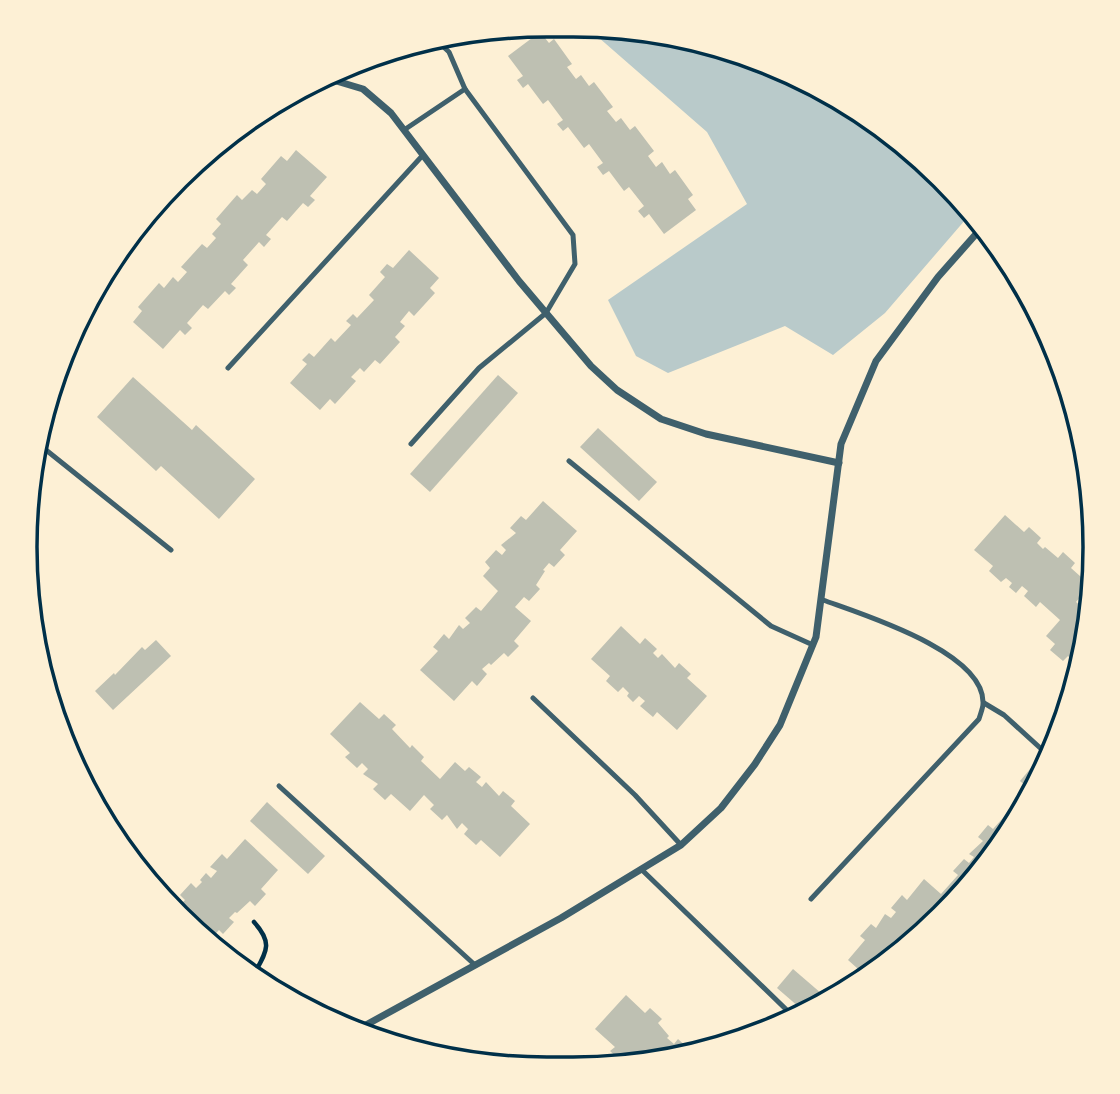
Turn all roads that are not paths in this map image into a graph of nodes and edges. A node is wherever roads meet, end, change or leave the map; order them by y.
1 (444, 48) edge
2 (339, 82) edge
3 (464, 89) junction
4 (404, 130) junction
5 (423, 155) junction
6 (976, 234) edge
7 (546, 313) junction
8 (228, 368) dead end
9 (411, 444) dead end
10 (46, 450) edge
11 (569, 461) dead end
12 (839, 463) junction
13 (171, 551) dead end
14 (823, 600) junction
15 (813, 645) junction
16 (533, 698) dead end
17 (984, 703) junction
18 (1041, 749) edge
19 (279, 786) dead end
20 (681, 845) junction
21 (641, 869) junction
22 (811, 899) dead end
23 (475, 965) junction
24 (787, 1010) edge
25 (368, 1024) edge

1 - 3 lane
2 - 4 street
3 - 4 lane
3 - 7 lane
4 - 5 street
5 - 7 street
5 - 8 lane
6 - 12 street
7 - 9 lane
7 - 12 street
10 - 13 lane
11 - 15 lane
12 - 14 street
14 - 15 street
14 - 17 lane
15 - 20 street
16 - 20 lane
17 - 18 lane
17 - 22 lane
19 - 23 lane
20 - 21 street
21 - 23 street
21 - 24 lane
23 - 25 street

